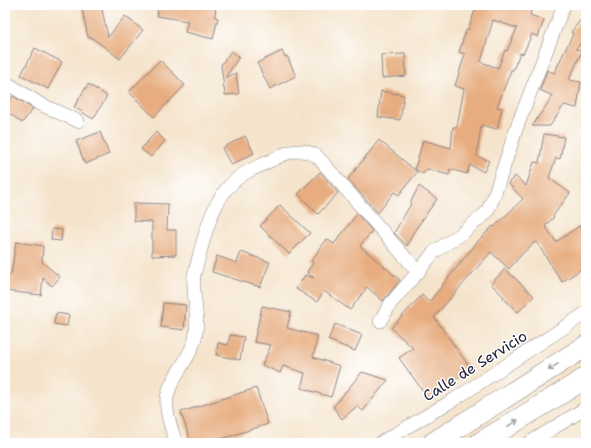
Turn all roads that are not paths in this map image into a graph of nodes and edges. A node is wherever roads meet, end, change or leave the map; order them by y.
1 (564, 5) edge
2 (5, 82) edge
3 (78, 121) dead end
4 (418, 272) junction
5 (586, 313) edge
6 (380, 321) dead end
7 (586, 346) edge
8 (586, 378) edge
9 (586, 408) edge
10 (176, 443) edge
11 (380, 443) edge
12 (433, 443) edge
13 (480, 443) edge
14 (530, 443) edge

1 - 4 street
2 - 3 street
4 - 6 street
4 - 10 street
5 - 11 street, Calle de Servicio
7 -> 12 main road
13 -> 8 main road
9 - 14 street

